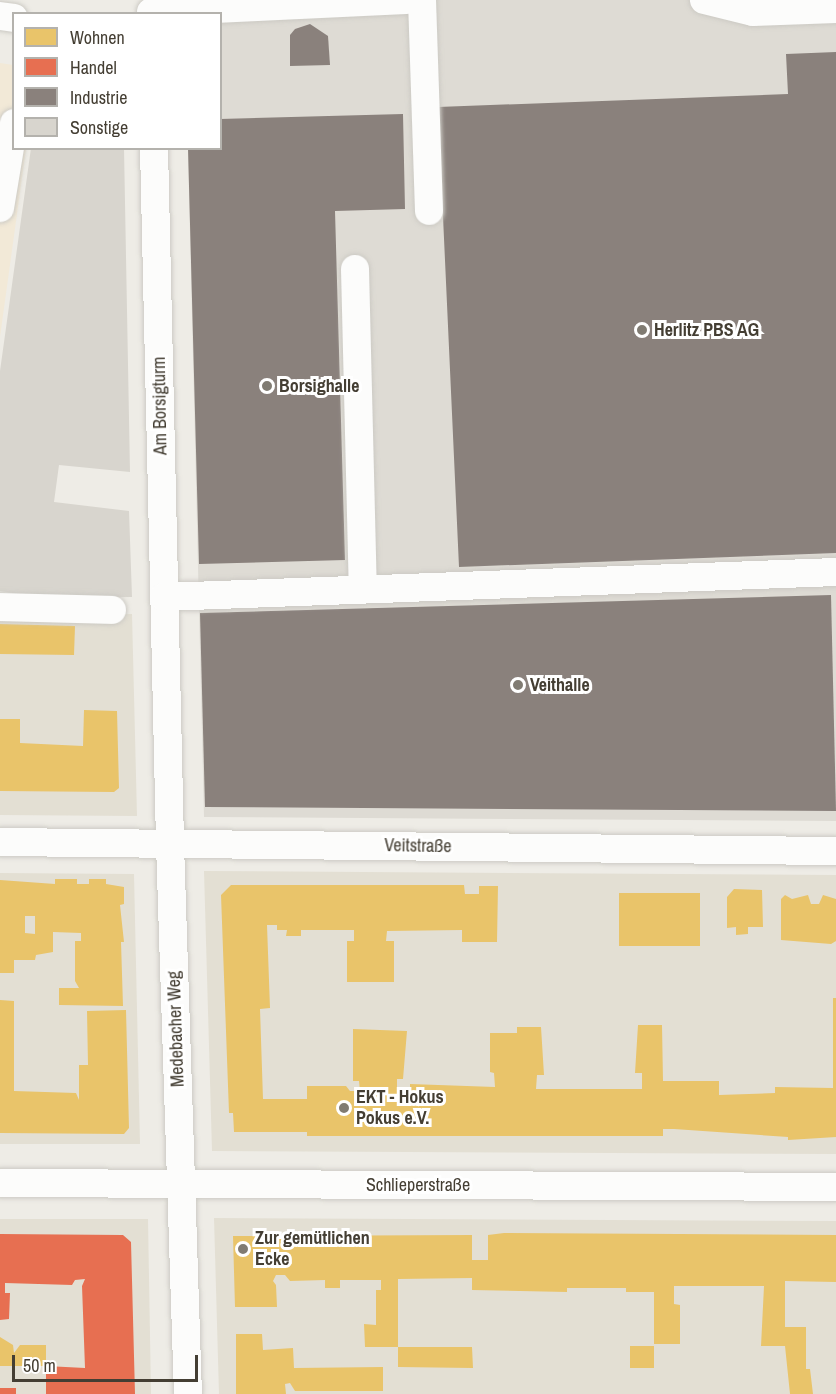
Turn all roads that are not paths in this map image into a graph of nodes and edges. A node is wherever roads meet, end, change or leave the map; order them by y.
1 (406, 0) edge
2 (422, 0) edge
3 (704, 0) edge
4 (151, 8) edge
5 (836, 9) edge
6 (12, 135) edge
7 (154, 150) edge
8 (0, 207) edge
9 (429, 211) dead end
10 (356, 269) dead end
11 (836, 572) edge
12 (363, 589) junction
13 (164, 597) junction
14 (0, 606) edge
15 (112, 610) dead end
16 (166, 664) joint
17 (0, 842) edge
18 (170, 843) junction
19 (836, 850) edge
20 (0, 1183) edge
21 (182, 1184) junction
22 (836, 1187) edge
23 (188, 1394) edge

1 - 4 street
2 - 9 street
3 - 5 street
6 - 8 street
7 - 13 street, Am Borsigturm
10 - 12 street
11 - 12 street
12 - 13 street
13 - 16 street, Am Borsigturm
14 - 15 street
16 - 18 street, Medebacher Weg
17 - 18 street, Veitstraße
18 - 19 street, Veitstraße
18 - 21 street, Medebacher Weg
20 - 21 street, Schlieperstraße
21 - 22 street, Schlieperstraße
21 - 23 street, Medebacher Weg

